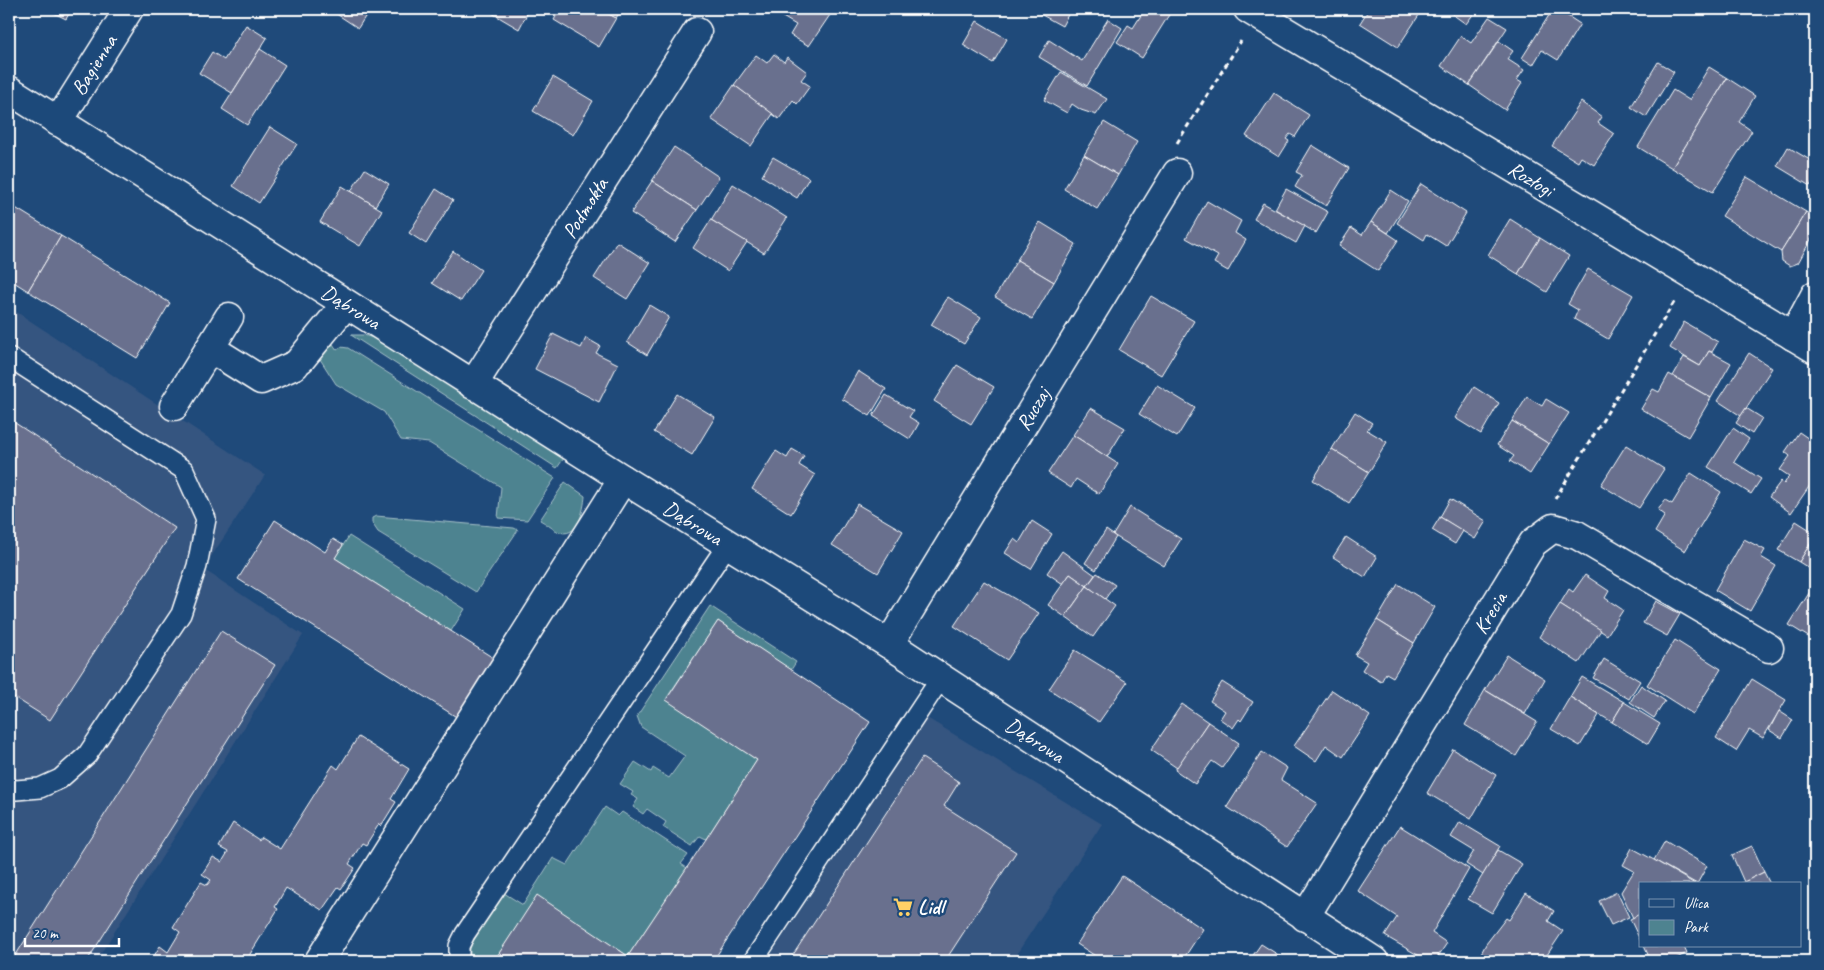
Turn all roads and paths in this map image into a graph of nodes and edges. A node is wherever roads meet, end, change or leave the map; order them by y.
1 (129, 9) edge
2 (1253, 12) edge
3 (697, 32) dead end
4 (9, 90) edge
5 (58, 122) junction
6 (1177, 174) joint
7 (1691, 275) junction
8 (1815, 295) edge
9 (346, 304) junction
10 (229, 317) dead end
11 (1804, 342) edge
12 (210, 348) junction
13 (9, 357) edge
14 (473, 385) junction
15 (174, 406) dead end
16 (623, 479) junction
17 (1553, 528) junction
18 (728, 544) junction
19 (889, 644) junction
20 (1769, 648) dead end
21 (941, 678) junction
22 (9, 789) edge
23 (1305, 917) junction
24 (320, 961) edge
25 (459, 961) edge
26 (753, 961) edge
27 (1374, 961) edge

1 - 5 street, Bagienna
2 - 6 path
2 - 7 street, Rozłogi
3 - 14 street, Podmokła
4 - 5 street, Dąbrowa
5 - 9 street, Dąbrowa
6 - 19 street, Ruczaj
7 - 11 street, Rozłogi
7 - 17 path
8 - 11 street
9 - 12 street
9 - 14 street, Dąbrowa
10 - 12 street
12 - 15 street
13 - 22 lane
14 - 16 street, Dąbrowa
16 - 18 street, Dąbrowa
16 - 24 street
17 - 20 street
17 - 23 street, Krecia
18 - 19 street, Dąbrowa
18 - 25 lane
19 - 21 street, Dąbrowa
21 - 23 street, Dąbrowa
21 - 26 lane
23 - 27 street, Dąbrowa

